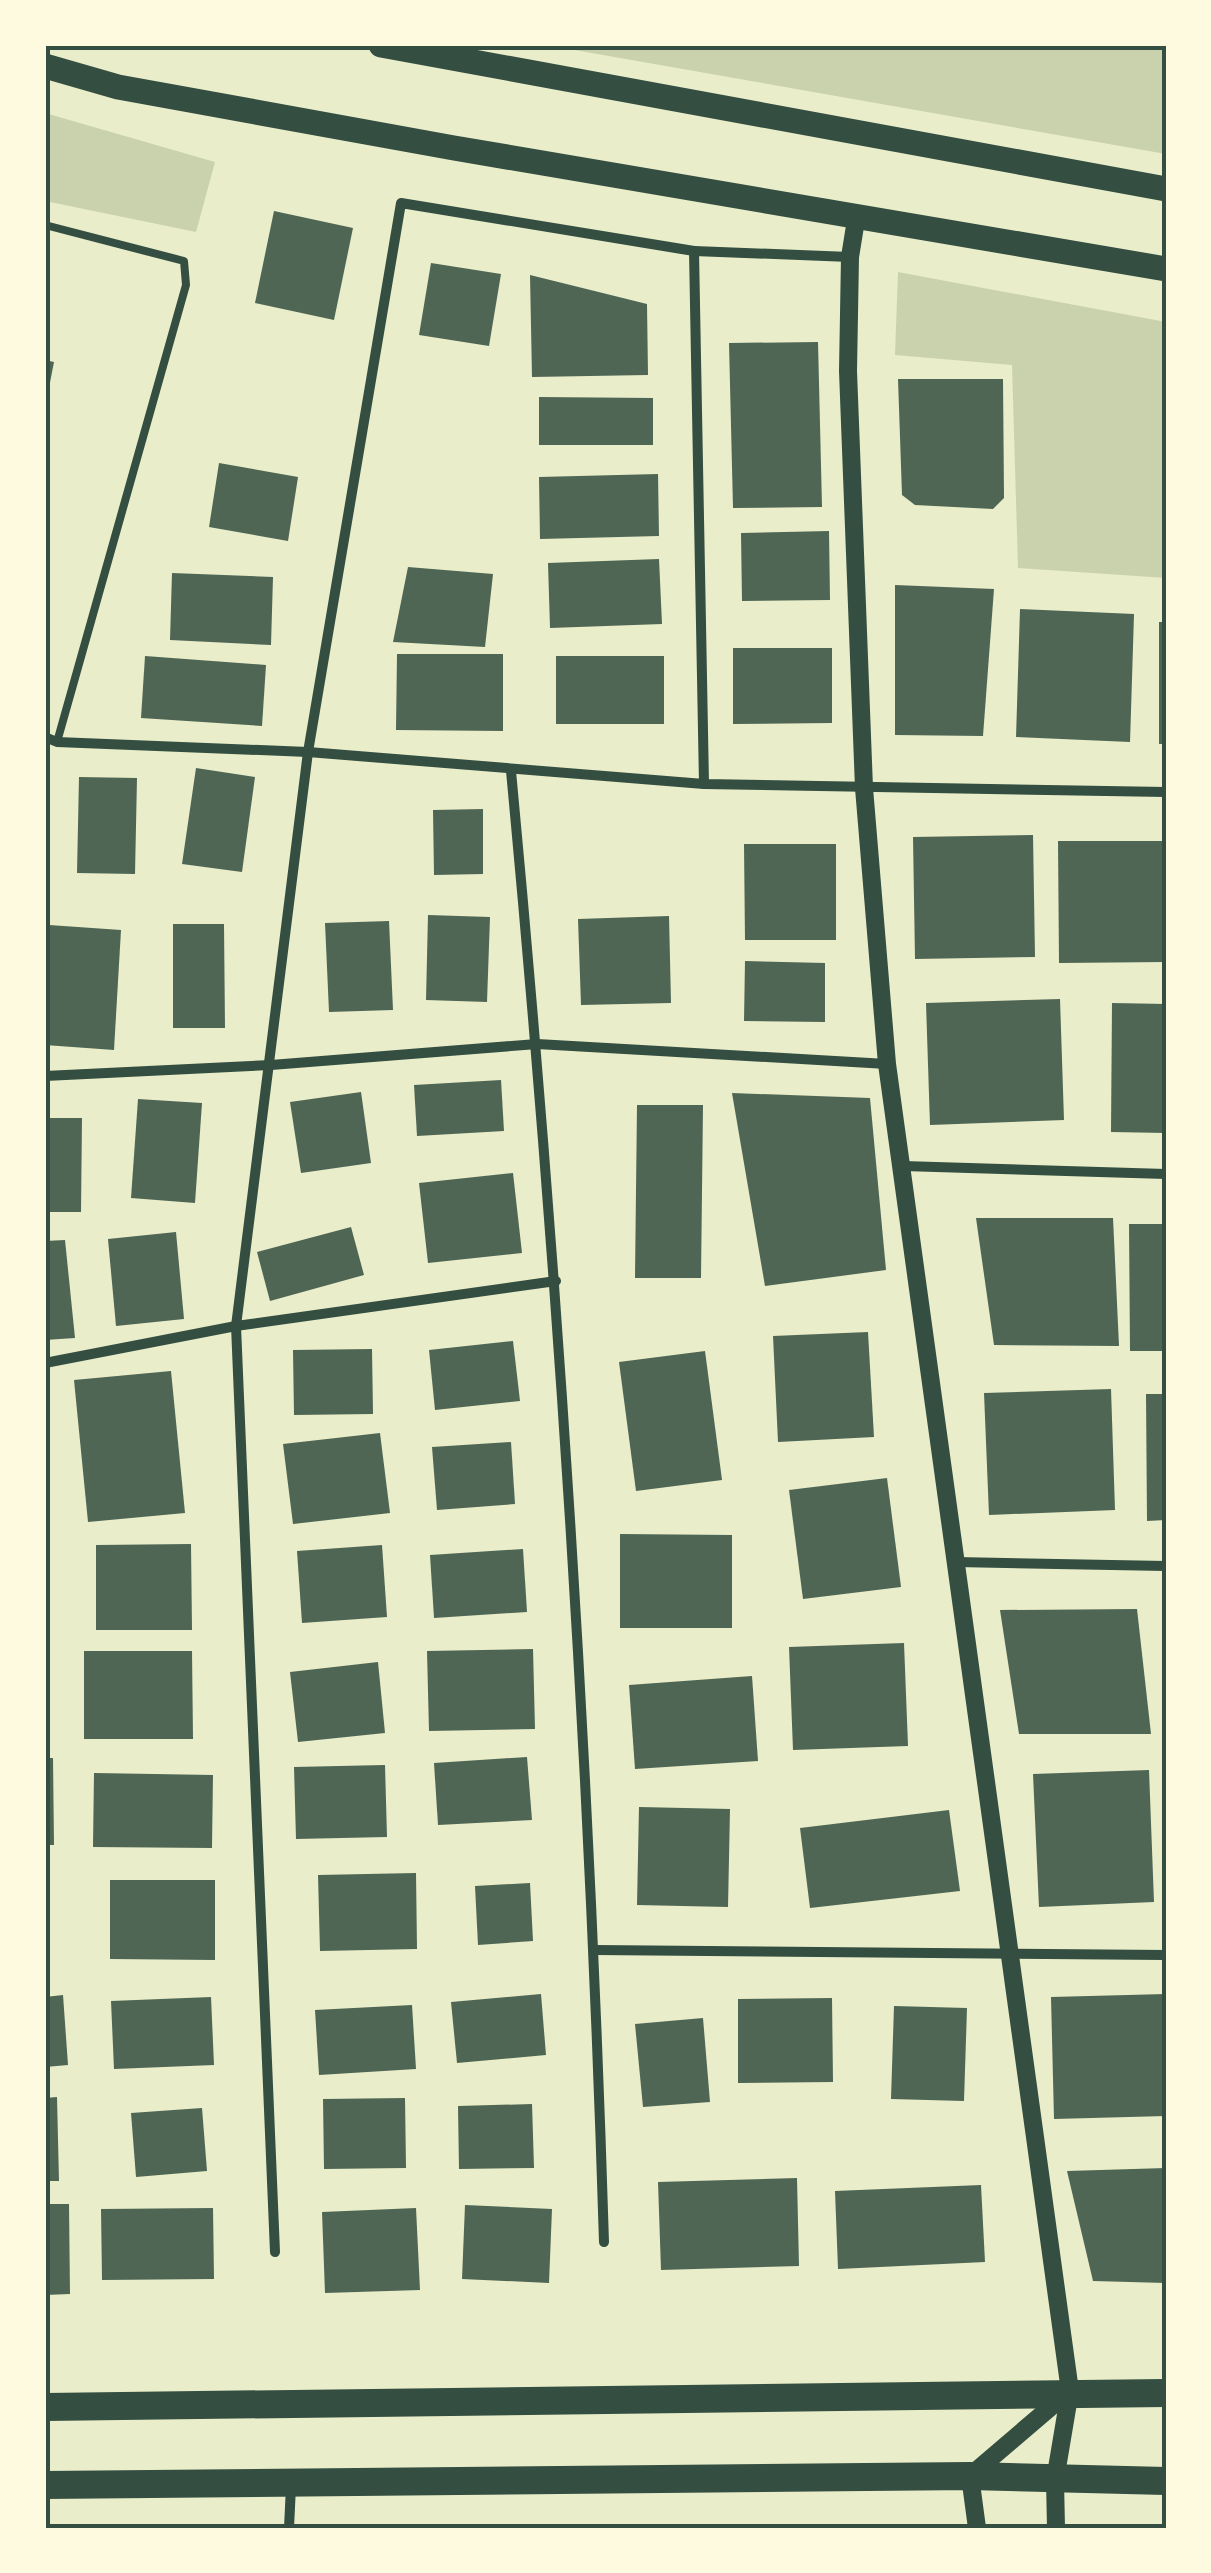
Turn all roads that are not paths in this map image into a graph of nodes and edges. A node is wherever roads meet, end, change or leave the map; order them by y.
1 (381, 45) edge
2 (45, 66) edge
3 (1166, 189) edge
4 (856, 220) junction
5 (45, 225) edge
6 (694, 252) junction
7 (850, 257) junction
8 (1166, 269) edge
9 (45, 737) edge
10 (57, 742) junction
11 (45, 747) edge
12 (308, 752) junction
13 (512, 770) junction
14 (704, 784) junction
15 (864, 788) junction
16 (1166, 792) edge
17 (537, 1044) junction
18 (887, 1064) junction
19 (271, 1065) junction
20 (45, 1076) edge
21 (903, 1166) junction
22 (1166, 1174) edge
23 (556, 1281) junction
24 (236, 1326) junction
25 (45, 1364) edge
26 (956, 1562) junction
27 (1166, 1566) edge
28 (595, 1950) junction
29 (1010, 1953) junction
30 (1166, 1956) edge
31 (604, 2242) dead end
32 (275, 2252) dead end
33 (1070, 2391) junction
34 (1166, 2393) edge
35 (45, 2407) edge
36 (970, 2476) junction
37 (1055, 2480) junction
38 (1166, 2480) edge
39 (45, 2485) edge
40 (291, 2485) junction
41 (289, 2528) edge
42 (977, 2528) edge
43 (1056, 2528) edge

1 - 3 main road
2 - 4 main road
4 - 7 street
4 - 8 main road
5 - 10 lane
6 - 7 street
6 - 12 street
6 - 14 street
7 - 15 street
9 - 10 street
10 - 11 street
10 - 12 street
12 - 13 street
12 - 19 street
13 - 14 street
13 - 17 street
14 - 15 street
15 - 16 street
15 - 18 street
17 - 18 street
17 - 19 street
17 - 23 street
18 - 21 street
19 - 20 street
19 - 24 street
21 - 22 street
21 - 26 street
23 - 24 street
23 - 28 street
24 - 25 street
24 - 32 street
26 - 27 street
26 - 29 street
28 - 29 street
28 - 31 street
29 - 30 street
29 - 33 street
33 - 34 highway
33 - 35 highway
33 - 36 street
33 - 37 street
36 - 37 highway
36 - 40 highway
36 - 42 street
37 - 38 highway
37 - 43 street
39 - 40 highway
40 - 41 street

